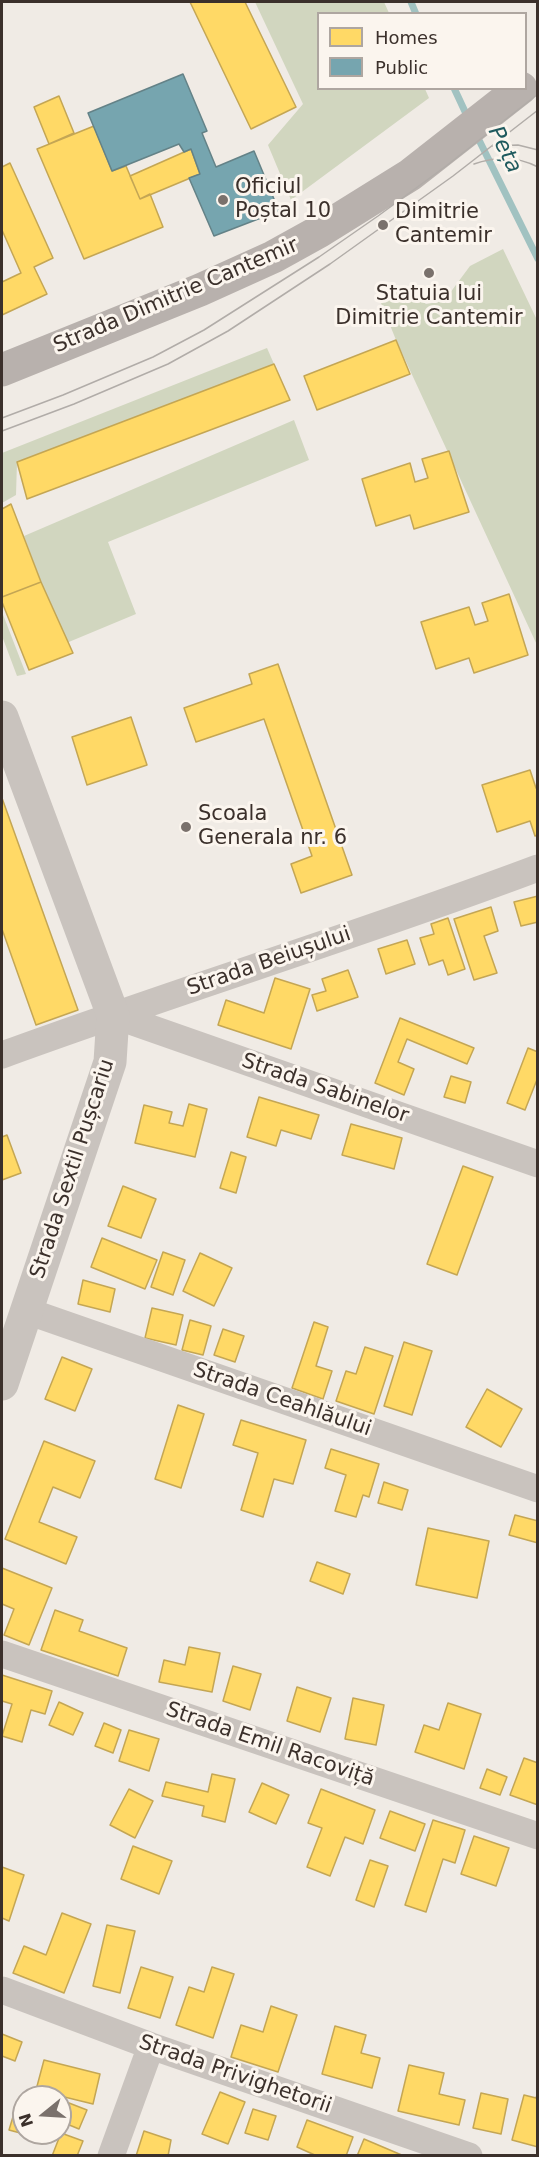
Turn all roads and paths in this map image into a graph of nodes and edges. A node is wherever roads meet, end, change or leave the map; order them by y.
1 (518, 90) edge
2 (15, 364) edge
3 (2, 379) edge
4 (2, 718) edge
5 (537, 868) edge
6 (113, 1015) junction
7 (2, 1055) edge
8 (537, 1164) edge
9 (27, 1311) junction
10 (2, 1384) edge
11 (537, 1489) edge
12 (2, 1654) edge
13 (537, 1836) edge
14 (2, 1990) edge
15 (150, 2046) junction
16 (111, 2156) edge
17 (469, 2156) edge

1 - 2 main road, Strada Dimitrie Cantemir
2 - 3 main road, Strada Dimitrie Cantemir
4 - 6 street, Strada Sextil Pușcariu
5 - 6 street, Strada Beiușului
6 - 7 street, Strada Beiușului
6 - 8 street, Strada Sabinelor
6 - 9 street, Strada Sextil Pușcariu
9 - 10 street, Strada Sextil Pușcariu
9 - 11 street, Strada Ceahlăului
12 - 13 street, Strada Emil Racoviță
14 - 15 street, Strada Privighetorii
15 - 16 street
15 - 17 street, Strada Privighetorii

